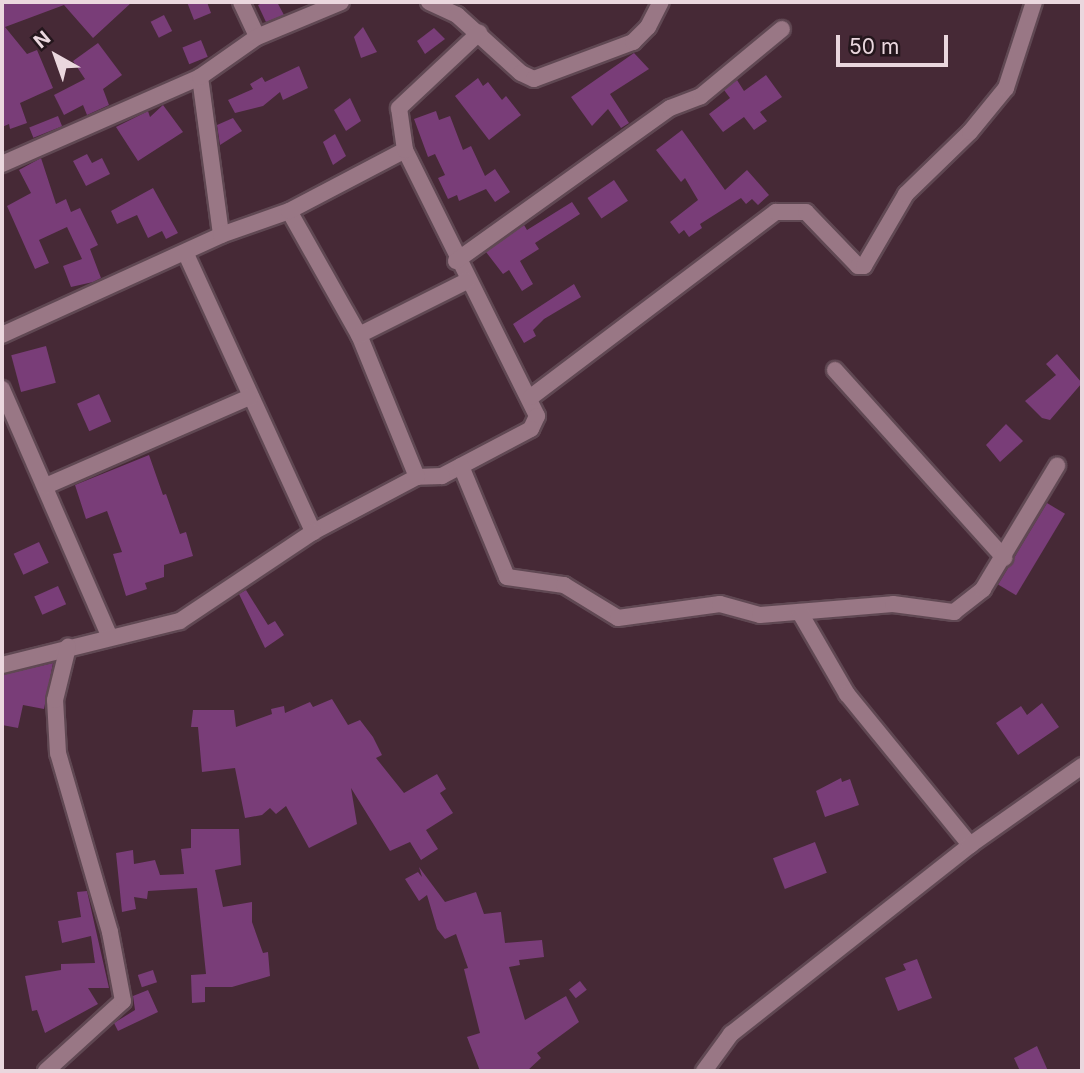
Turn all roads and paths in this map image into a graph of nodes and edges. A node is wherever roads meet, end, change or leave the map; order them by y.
1 (241, 2) edge
2 (341, 2) edge
3 (429, 2) edge
4 (661, 2) edge
5 (1034, 2) edge
6 (782, 29) dead end
7 (479, 33) junction
8 (257, 37) junction
9 (200, 77) junction
10 (405, 150) junction
11 (2, 164) edge
12 (289, 211) junction
13 (221, 235) junction
14 (186, 254) junction
15 (456, 261) junction
16 (467, 281) junction
17 (2, 335) edge
18 (359, 335) junction
19 (835, 370) dead end
20 (2, 389) edge
21 (250, 397) junction
22 (531, 397) junction
23 (461, 466) junction
24 (1057, 466) dead end
25 (417, 478) junction
26 (46, 486) junction
27 (313, 532) junction
28 (1004, 558) junction
29 (800, 613) junction
30 (110, 637) junction
31 (68, 647) junction
32 (2, 665) edge
33 (1082, 766) edge
34 (971, 845) junction
35 (46, 1071) edge
36 (704, 1071) edge

1 - 8 street
2 - 8 street
3 - 7 street
4 - 7 street
5 - 22 street
6 - 15 street
7 - 10 street
8 - 9 street
9 - 11 street
9 - 13 street
10 - 12 street
10 - 15 street
12 - 13 street
12 - 18 street
13 - 14 street
14 - 17 street
14 - 21 street
15 - 16 street
16 - 18 street
16 - 22 street
18 - 25 street
19 - 28 street
20 - 26 street
21 - 26 street
21 - 27 street
22 - 23 street
23 - 25 street
23 - 29 street
24 - 28 street
25 - 27 street
26 - 30 street
27 - 30 street
28 - 29 street
29 - 34 street
30 - 31 street
31 - 32 street
31 - 35 street
33 - 34 street
34 - 36 street

